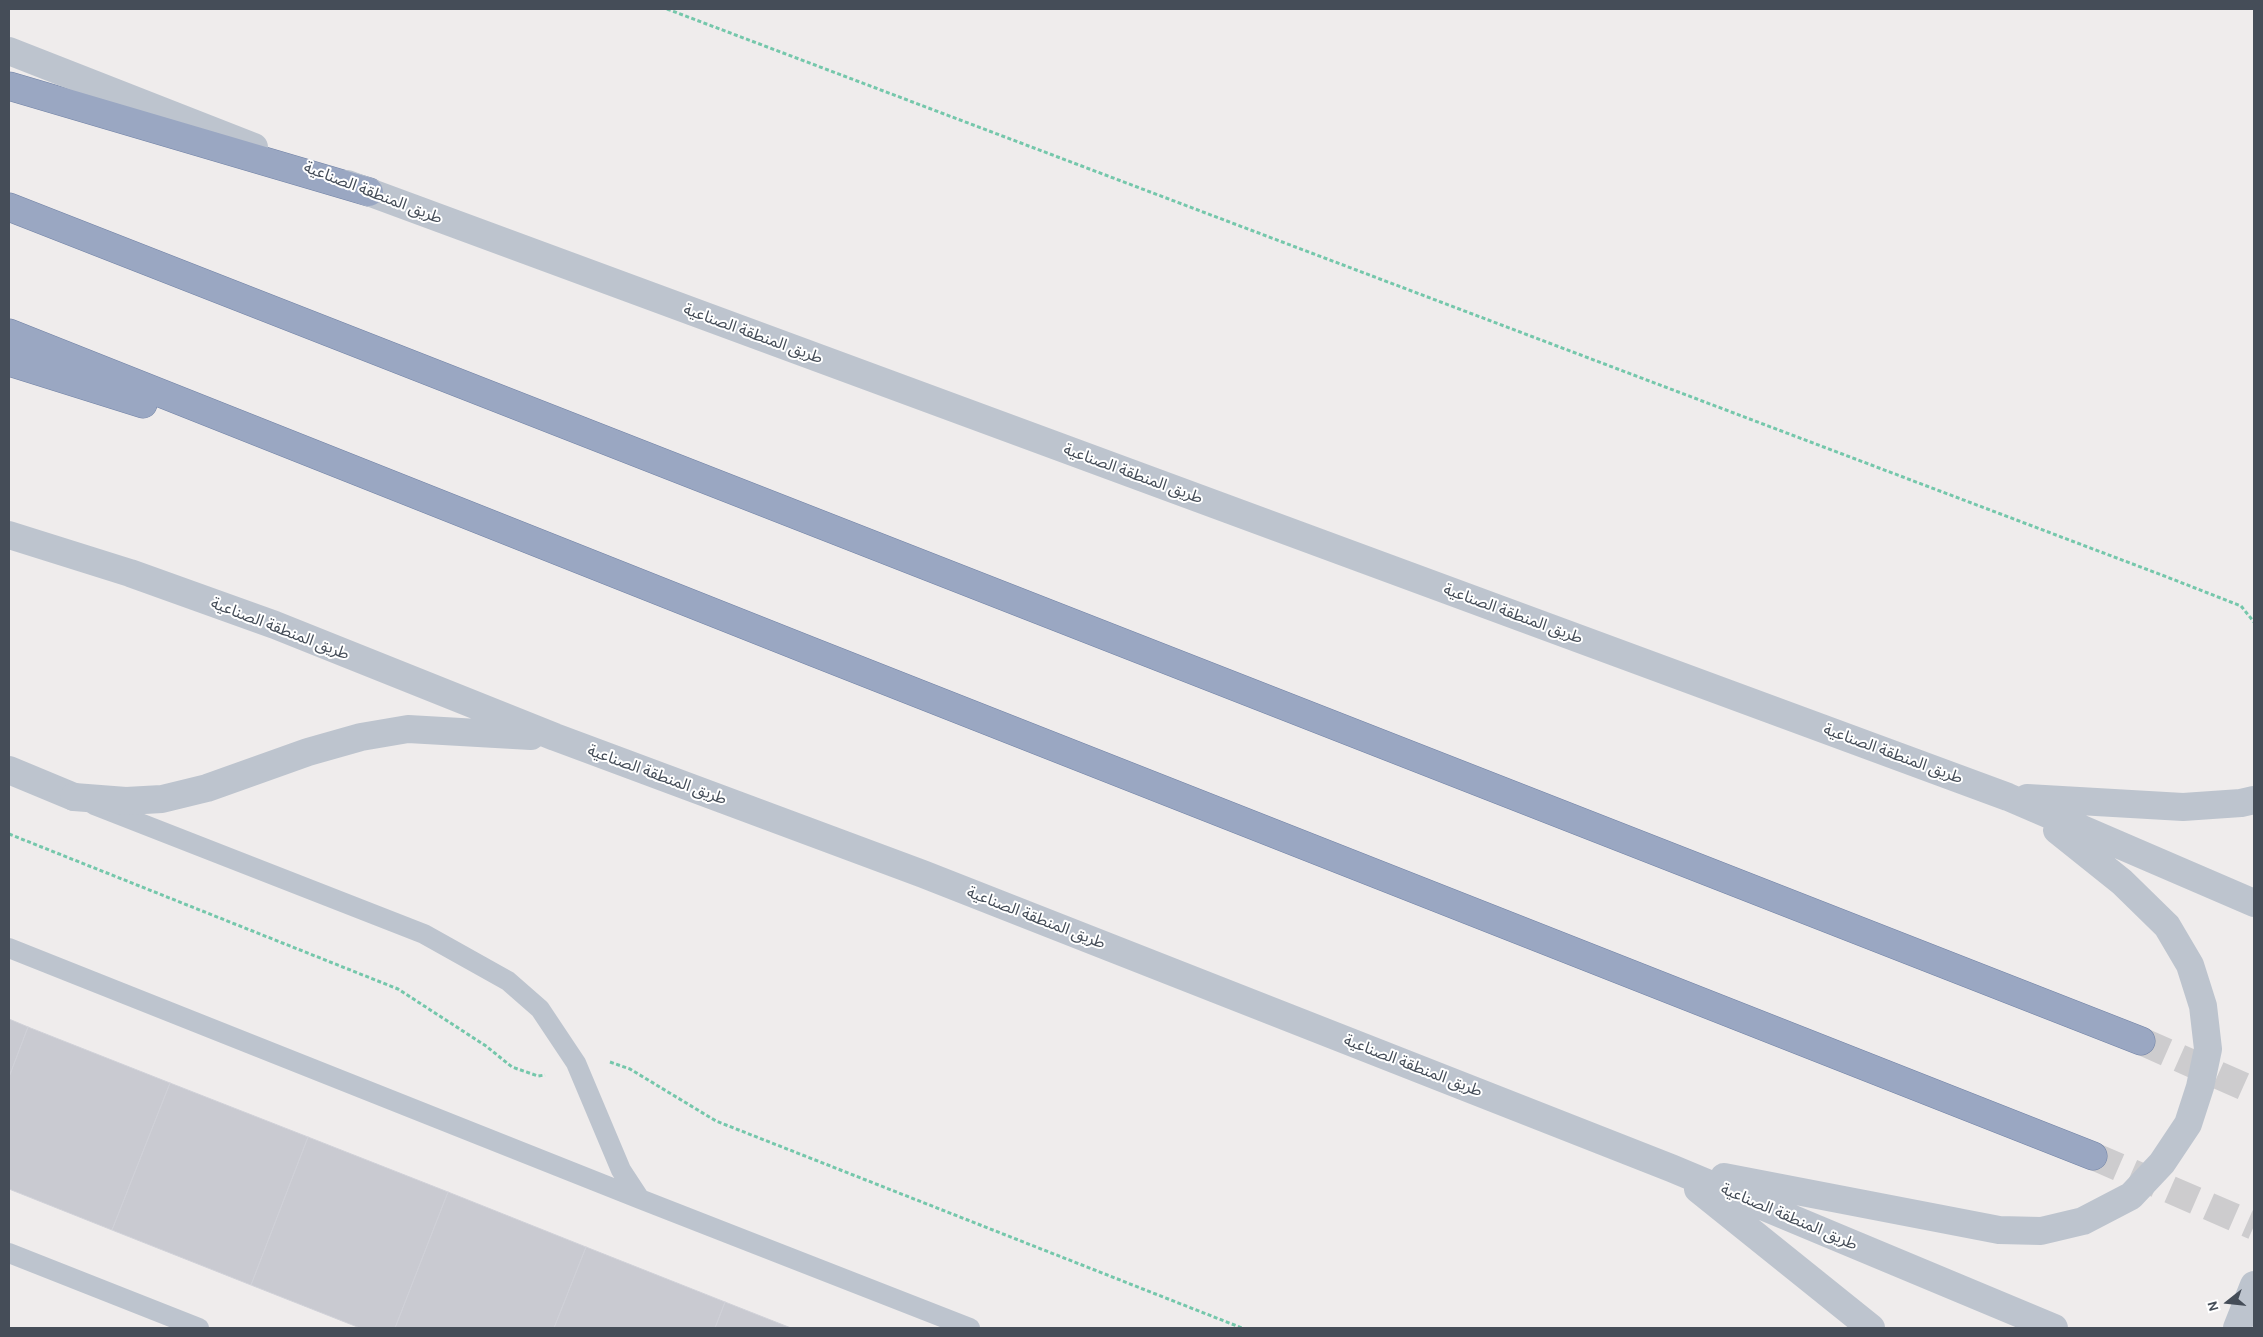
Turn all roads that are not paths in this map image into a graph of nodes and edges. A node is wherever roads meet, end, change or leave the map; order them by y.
1 (9, 51) edge
2 (9, 86) edge
3 (369, 192) junction
4 (9, 207) edge
5 (9, 333) edge
6 (9, 362) edge
7 (364, 474) junction
8 (9, 535) edge
9 (555, 737) junction
10 (9, 770) edge
11 (74, 796) junction
12 (2008, 797) junction
13 (2254, 800) edge
14 (2254, 903) edge
15 (9, 948) edge
16 (2141, 1041) tunnel mouth
17 (2093, 1156) tunnel mouth
18 (1671, 1168) junction
19 (640, 1200) junction
20 (9, 1253) edge
21 (2254, 1285) edge
22 (155, 1311) junction
23 (170, 1328) edge
24 (199, 1328) edge
25 (970, 1328) edge
26 (1871, 1328) edge
27 (2054, 1328) edge
28 (2237, 1328) edge

1 - 3 street, طريق المنطقة الصناعية
2 - 3 highway
3 - 12 street, طريق المنطقة الصناعية
4 - 16 highway
5 - 7 highway
6 - 7 highway
7 - 17 highway
8 - 9 street, طريق المنطقة الصناعية
9 - 11 street
9 - 18 street, طريق المنطقة الصناعية
10 - 11 street
11 - 19 lane
12 - 13 street
12 - 14 street, طريق المنطقة الصناعية
12 - 18 street
15 - 19 lane
18 - 26 street
18 - 27 street, طريق المنطقة الصناعية
19 - 25 lane
20 - 22 lane
21 - 28 street
22 - 23 lane
22 - 24 lane

